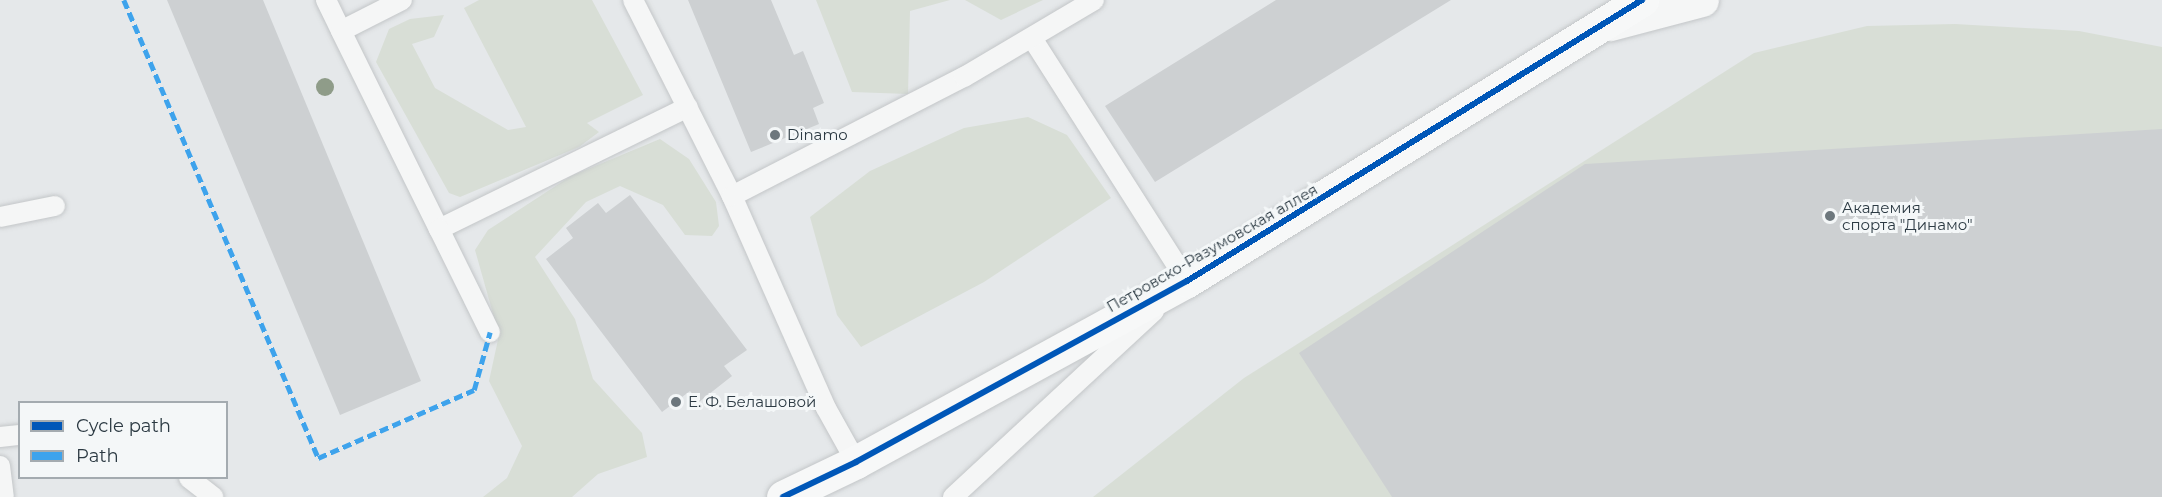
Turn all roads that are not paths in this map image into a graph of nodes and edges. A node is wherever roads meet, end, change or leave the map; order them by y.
1 (326, 0) edge
2 (402, 0) edge
3 (633, 0) edge
4 (1095, 0) edge
5 (1642, 0) edge
6 (1702, 0) edge
7 (1605, 25) junction
8 (341, 31) junction
9 (1032, 38) junction
10 (688, 107) junction
11 (732, 196) junction
12 (55, 206) dead end
13 (0, 217) edge
14 (439, 229) junction
15 (1186, 281) junction
16 (490, 332) dead end
17 (18, 435) edge
18 (0, 436) edge
19 (856, 462) junction
20 (0, 466) edge
21 (191, 479) edge
22 (4, 497) edge
23 (213, 497) edge
24 (783, 497) edge
25 (953, 497) edge

1 - 8 lane
2 - 8 lane
3 - 10 lane
4 - 9 lane
5 - 7 street, Петровско-Разумовская аллея
6 - 7 street
7 - 15 street, Петровско-Разумовская аллея
8 - 14 lane
9 - 11 lane
9 - 15 lane
10 - 11 lane
10 - 14 lane
11 - 19 lane
12 - 13 lane
14 - 16 lane
15 - 19 street, Петровско-Разумовская аллея
15 - 25 lane
17 - 18 lane
19 - 24 street, Петровско-Разумовская аллея
20 - 22 lane
21 - 23 lane

